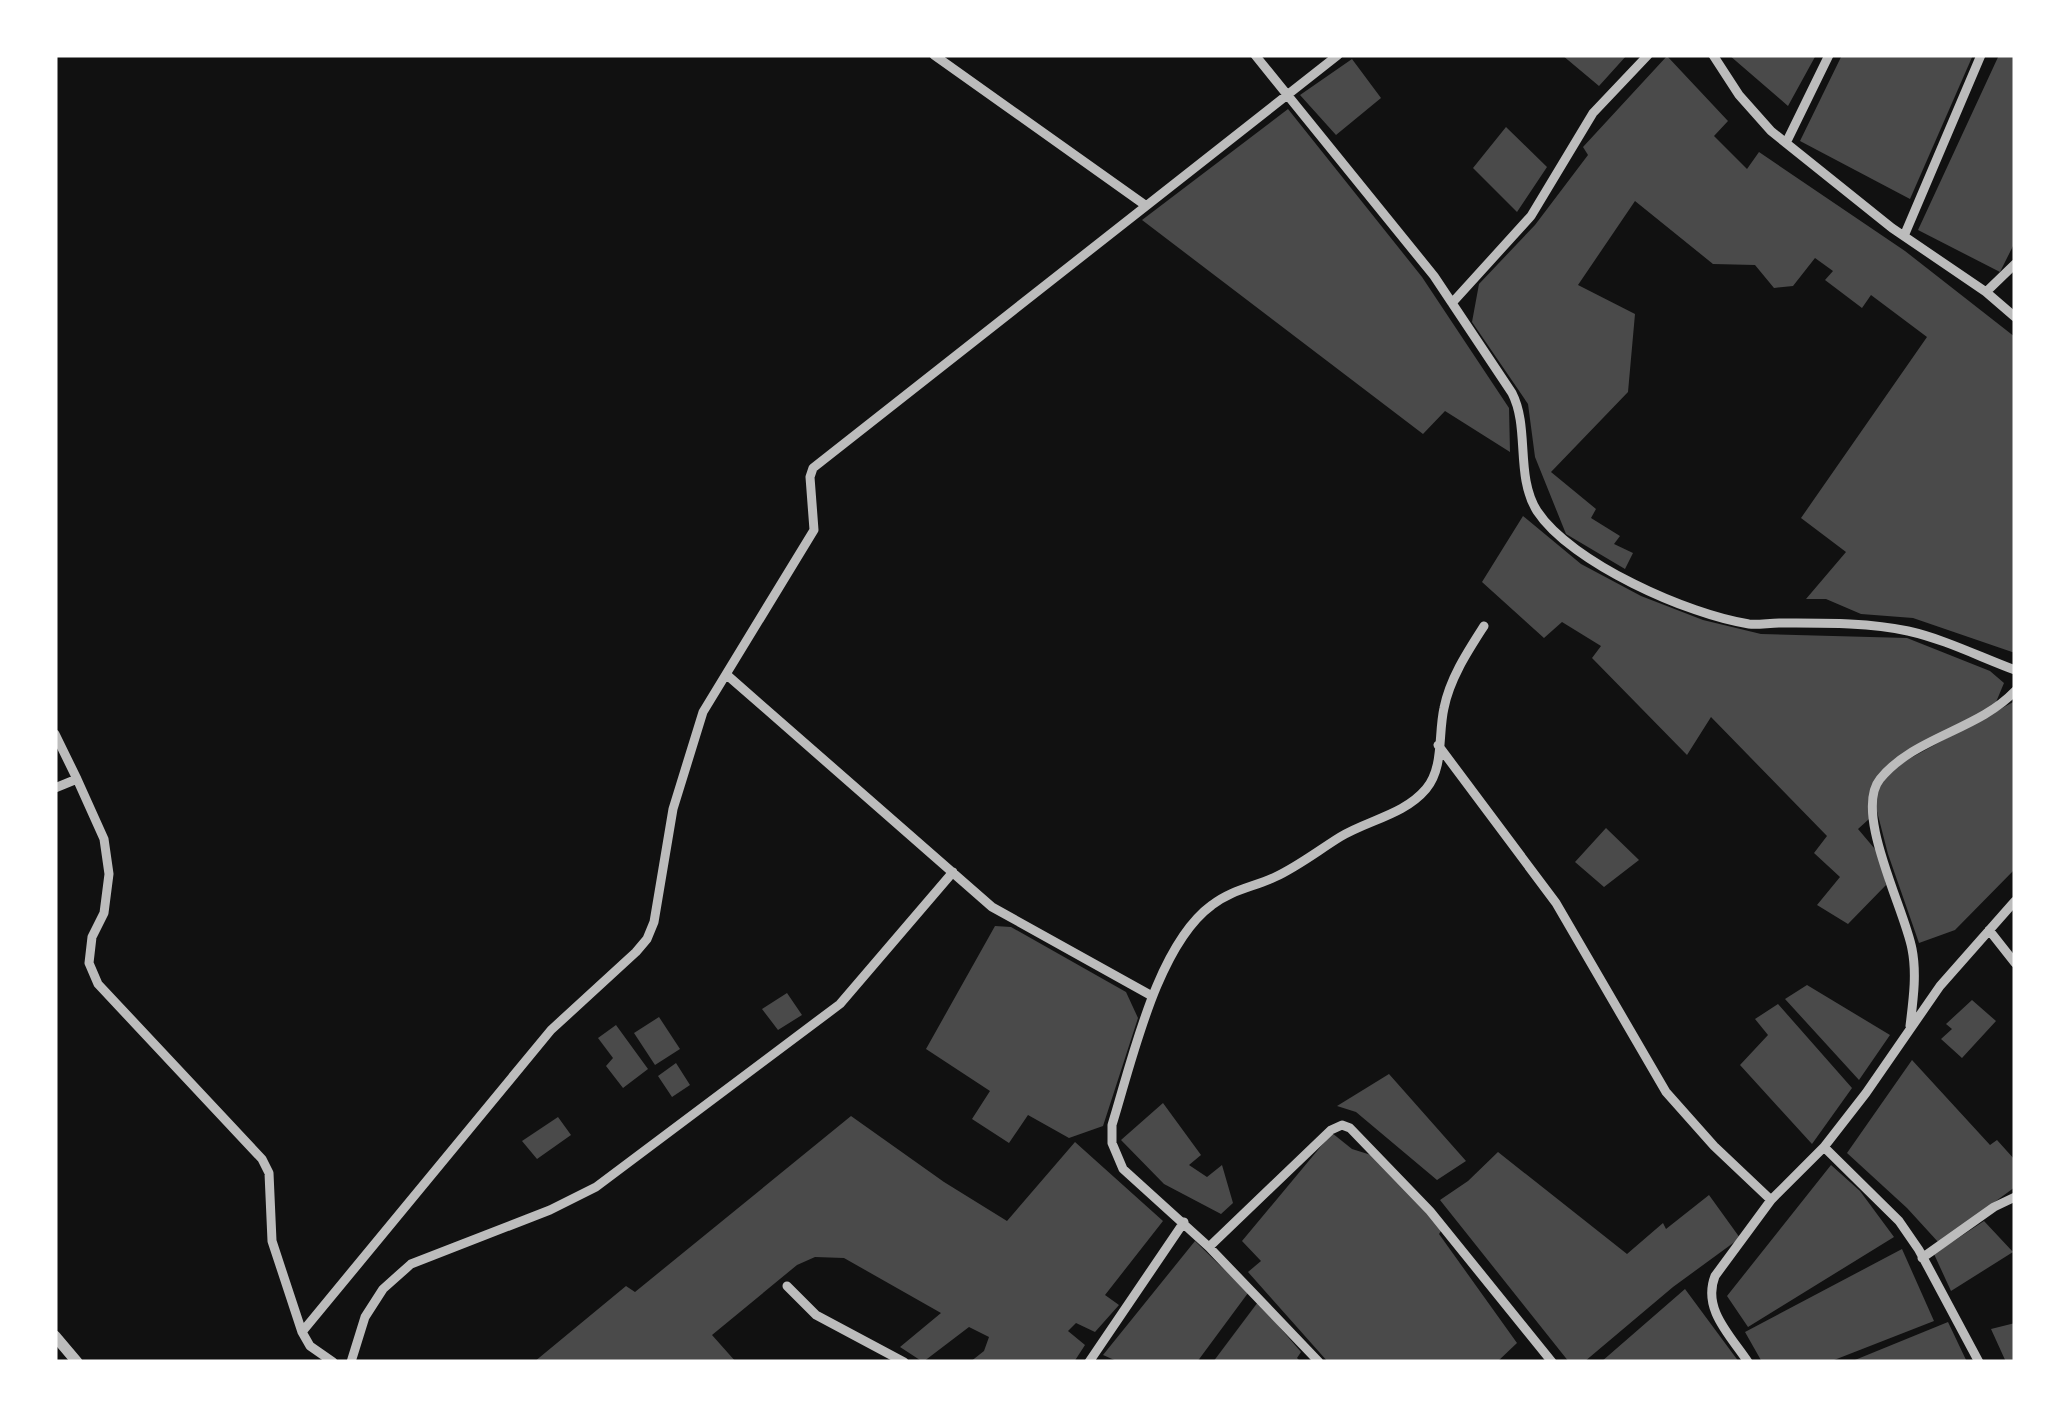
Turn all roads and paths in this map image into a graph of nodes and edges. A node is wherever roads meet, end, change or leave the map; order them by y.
1 (934, 55) edge
2 (1255, 55) edge
3 (1338, 55) edge
4 (1648, 55) edge
5 (1712, 55) edge
6 (1829, 55) edge
7 (1981, 55) edge
8 (1287, 93) junction
9 (1786, 143) junction
10 (1144, 205) junction
11 (1904, 236) junction
12 (2015, 264) edge
13 (1986, 292) junction
14 (1452, 303) junction
15 (2015, 317) edge
16 (1484, 626) dead end
17 (2015, 670) edge
18 (727, 675) junction
19 (2015, 691) edge
20 (55, 734) edge
21 (1438, 744) junction
22 (77, 779) junction
23 (55, 788) edge
24 (953, 872) junction
25 (2015, 902) edge
26 (1989, 930) junction
27 (2015, 963) edge
28 (1152, 996) junction
29 (1909, 1031) junction
30 (1824, 1147) junction
31 (2015, 1198) edge
32 (1771, 1200) junction
33 (1184, 1222) junction
34 (1209, 1247) junction
35 (1922, 1258) junction
36 (787, 1286) dead end
37 (302, 1332) junction
38 (55, 1336) edge
39 (1094, 1360) edge
40 (77, 1362) edge
41 (333, 1362) edge
42 (351, 1362) edge
43 (904, 1362) edge
44 (1319, 1362) edge
45 (1552, 1362) edge
46 (1748, 1362) edge
47 (1979, 1362) edge

1 - 10 street
2 - 8 street
3 - 8 street
4 - 14 street
5 - 9 street
6 - 9 street
7 - 11 street
8 - 10 street
8 - 14 street
9 - 11 street
10 - 18 street
11 - 13 street
12 - 13 street
13 - 15 street
14 - 17 street
16 - 21 street
18 - 24 street
18 - 37 street
19 - 29 street
20 - 22 street
21 - 28 street
21 - 32 street
22 - 23 street
22 - 37 street
24 - 28 street
24 - 42 street
25 - 26 street
26 - 27 street
26 - 29 street
28 - 33 street
29 - 30 street
30 - 32 street
30 - 35 street
31 - 35 street
32 - 46 street
33 - 34 street
33 - 39 street
34 - 44 street
34 - 45 street
35 - 47 street
36 - 43 street
37 - 41 street
38 - 40 street

